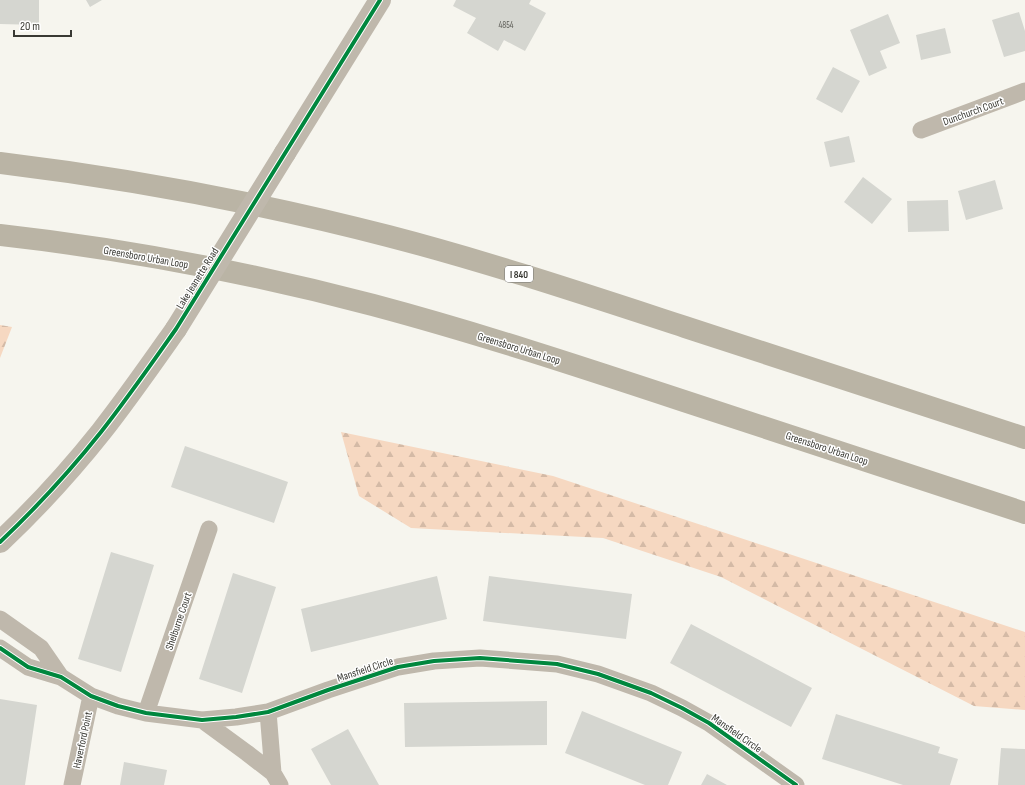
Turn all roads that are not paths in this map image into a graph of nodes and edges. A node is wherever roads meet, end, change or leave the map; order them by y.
1 (380, 0) edge
2 (1025, 91) edge
3 (921, 130) dead end
4 (0, 163) edge
5 (0, 235) edge
6 (1025, 438) edge
7 (1025, 513) edge
8 (209, 529) dead end
9 (0, 542) edge
10 (0, 619) edge
11 (0, 648) edge
12 (61, 676) junction
13 (91, 696) junction
14 (268, 712) junction
15 (146, 713) junction
16 (202, 720) junction
17 (276, 779) edge
18 (72, 785) edge
19 (796, 785) edge

1 - 9 street, Lake Jeanette Road, bridge
2 - 3 street, Dunchurch Court
4 - 6 highway, I 840
5 - 7 highway, Greensboro Urban Loop
8 - 15 street, Shelburne Court
10 - 12 street, Mansfield Circle
11 - 12 street, Mansfield Circle
12 - 13 street, Mansfield Circle
13 - 15 street, Mansfield Circle
13 - 18 street, Haverford Point
14 - 16 street, Mansfield Circle
14 - 17 street
14 - 19 street, Mansfield Circle
15 - 16 street, Mansfield Circle
16 - 17 street

